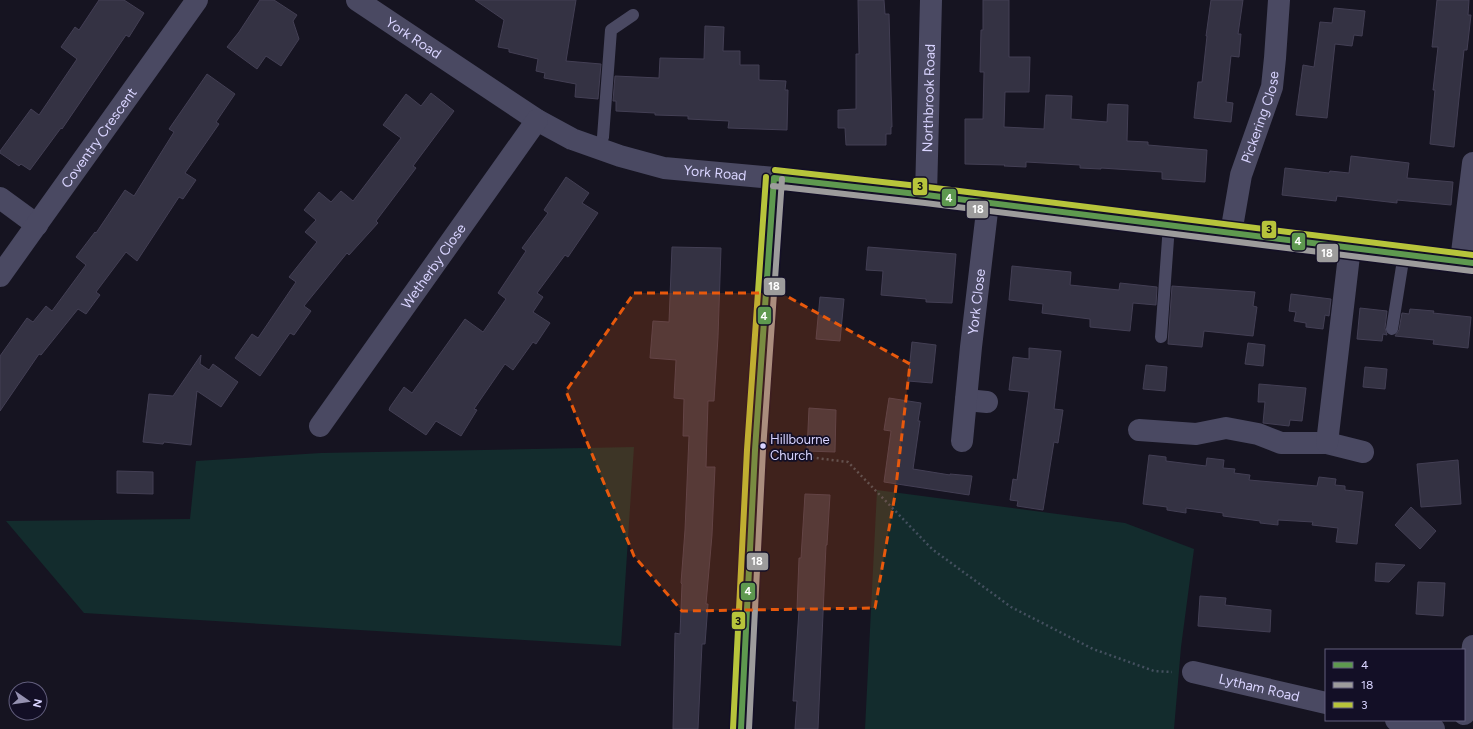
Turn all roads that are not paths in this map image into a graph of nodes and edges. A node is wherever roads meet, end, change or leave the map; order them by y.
1 (197, 0) edge
2 (357, 0) edge
3 (931, 0) edge
4 (1279, 0) edge
5 (633, 15) dead end
6 (537, 120) junction
7 (598, 149) junction
8 (1473, 163) edge
9 (774, 178) junction
10 (926, 195) junction
11 (0, 198) edge
12 (988, 203) junction
13 (37, 225) junction
14 (1169, 225) junction
15 (1231, 233) junction
16 (1350, 247) junction
17 (1404, 254) junction
18 (1467, 262) edge
19 (0, 276) edge
20 (1392, 329) dead end
21 (1161, 337) dead end
22 (322, 414) dead end
23 (1139, 430) dead end
24 (962, 441) dead end
25 (1327, 443) junction
26 (1363, 452) dead end
27 (1473, 646) edge
28 (1193, 672) road end
29 (1325, 704) edge
30 (1465, 706) edge
31 (1400, 721) edge
32 (741, 729) edge
33 (1434, 729) edge

1 - 13 street, Coventry Crescent
2 - 6 street, York Road
3 - 10 street, Northbrook Road
4 - 15 street, Pickering Close
5 - 7 lane
6 - 7 street, York Road
6 - 22 street, Wetherby Close
7 - 9 street, York Road
8 - 18 street
9 - 10 street, York Road
9 - 32 street
10 - 12 street, York Road
11 - 13 street
12 - 14 street, York Road
12 - 24 street, York Close
13 - 19 street, Coventry Crescent
14 - 15 street, York Road
14 - 21 lane
15 - 16 street, York Road
16 - 17 street, York Road
16 - 25 street
17 - 18 street, York Road
17 - 20 lane
23 - 25 street
25 - 26 street
27 - 30 street
28 - 29 street, Lytham Road
31 - 33 street

